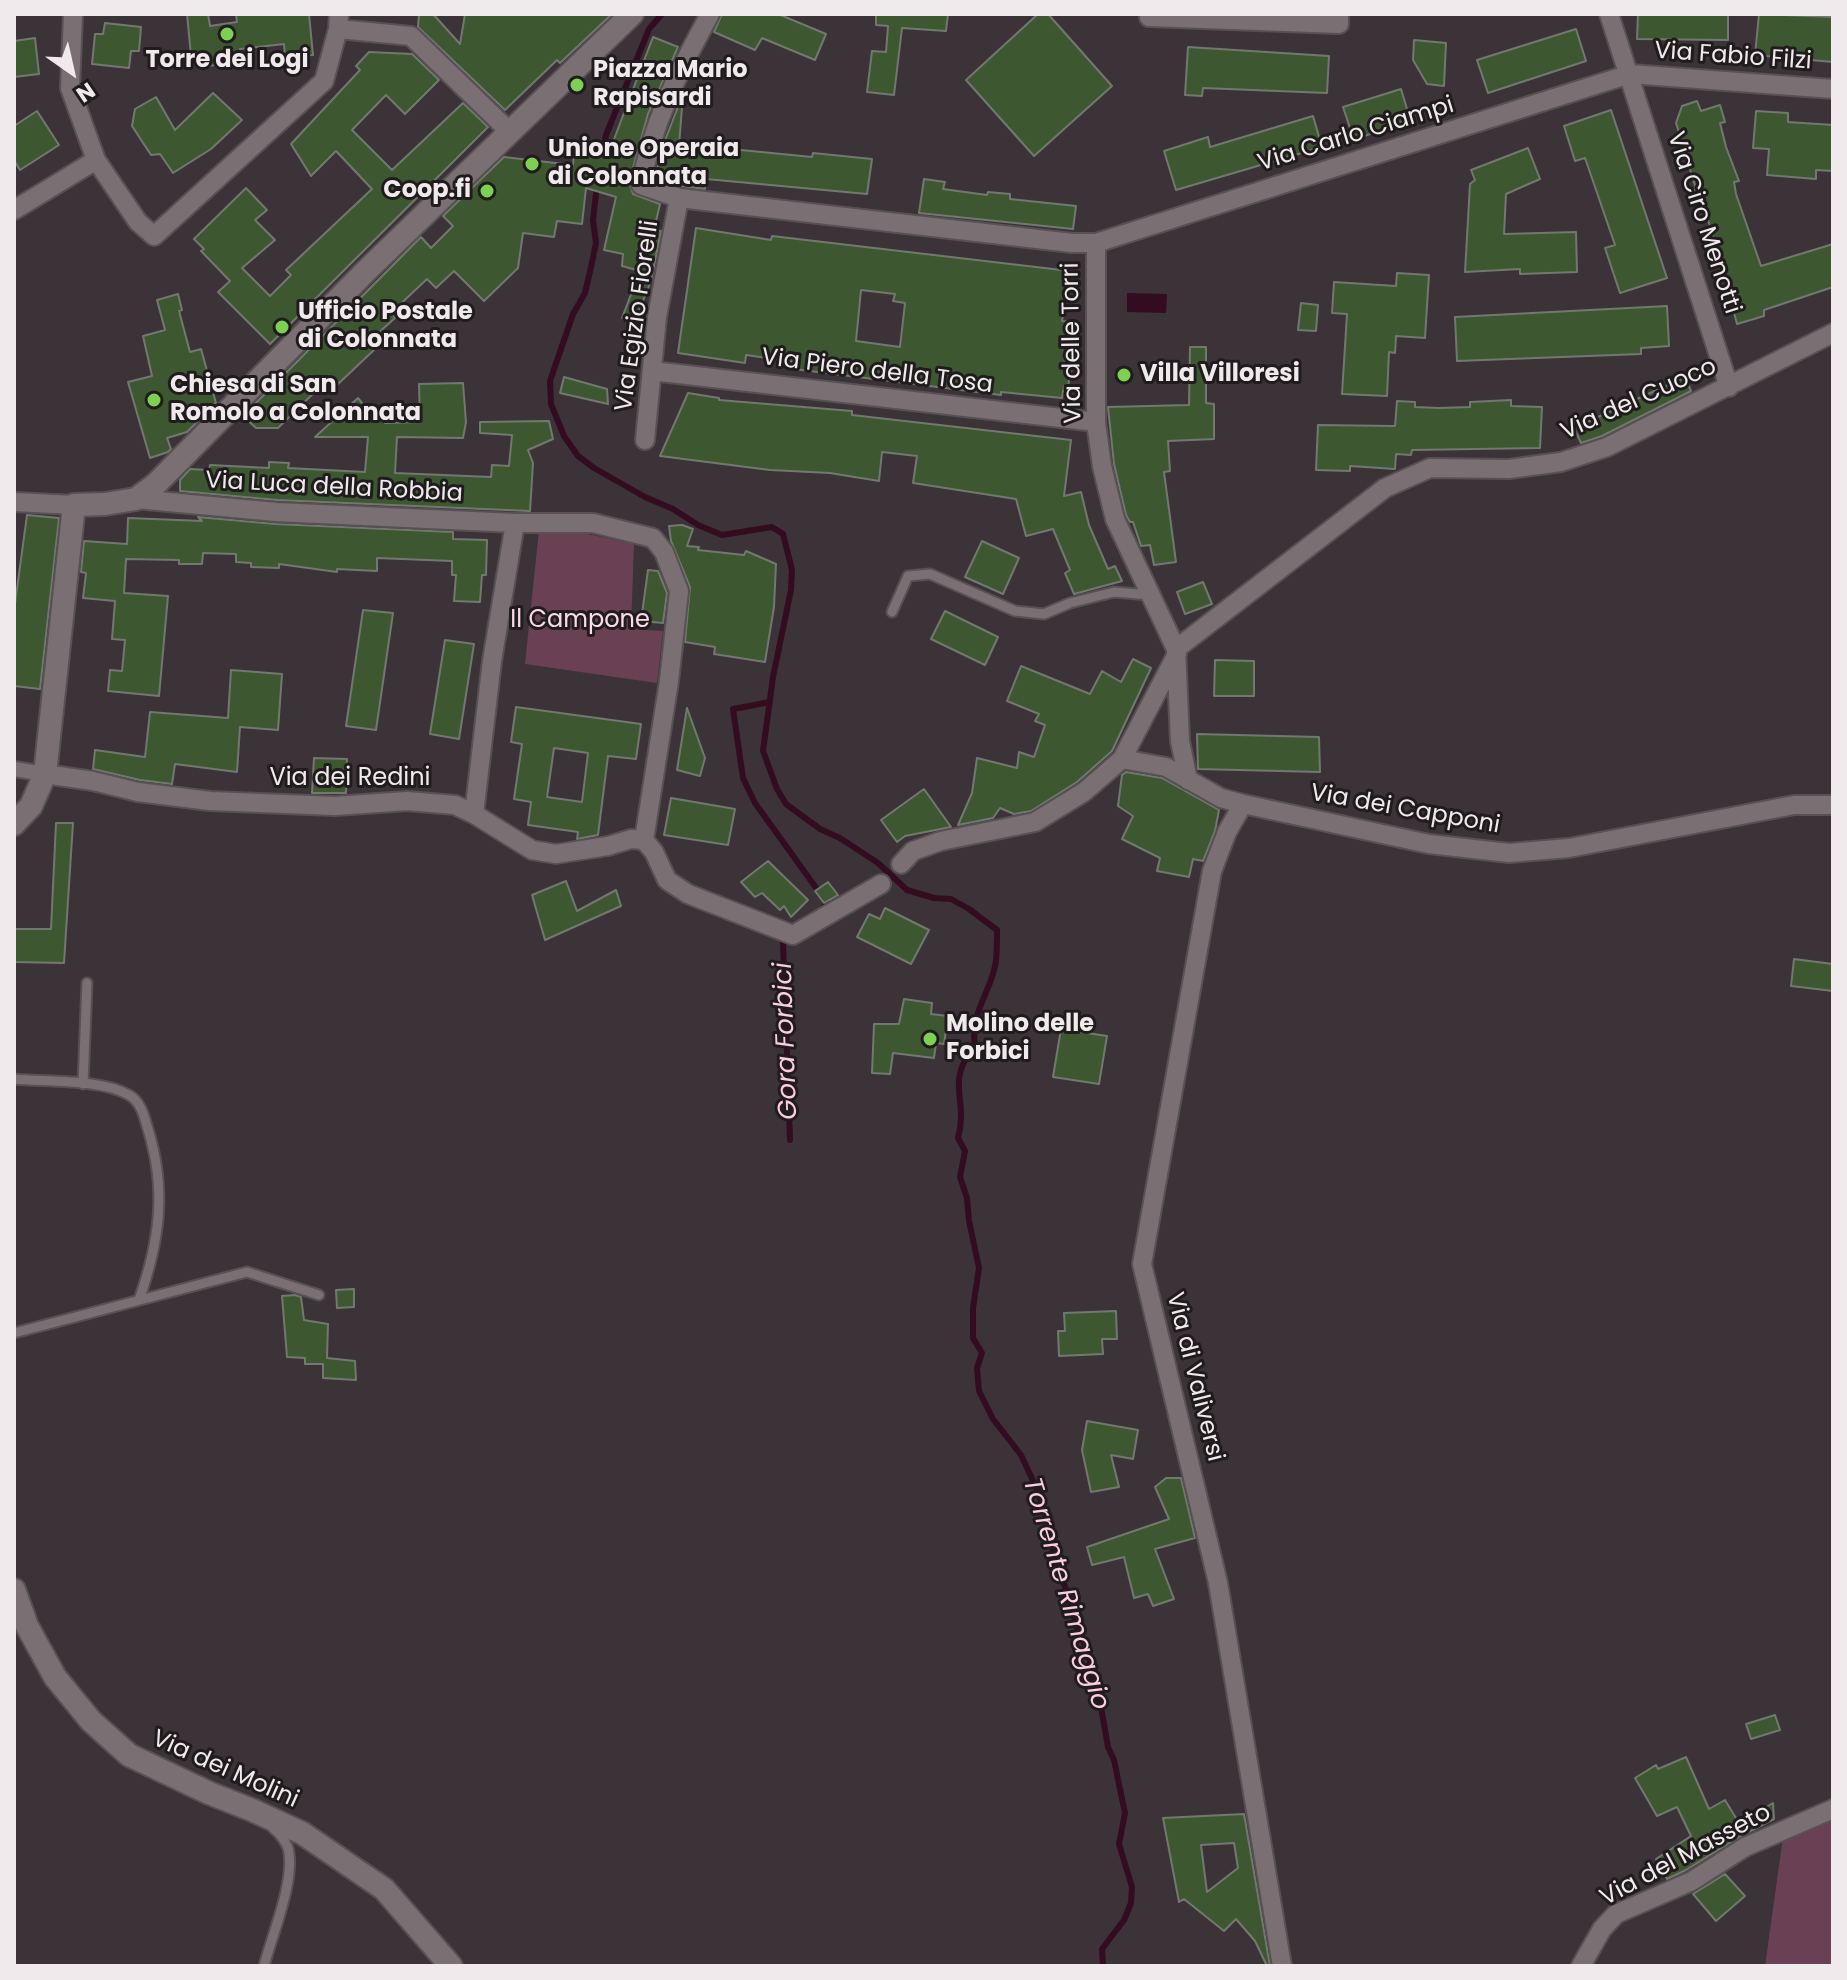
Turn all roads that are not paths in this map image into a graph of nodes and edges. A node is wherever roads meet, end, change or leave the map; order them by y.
1 (73, 14) edge
2 (710, 14) edge
3 (1609, 14) edge
4 (632, 15) edge
5 (1150, 15) edge
6 (1339, 19) edge
7 (338, 21) edge
8 (1630, 74) junction
9 (1833, 89) edge
10 (510, 132) junction
11 (96, 160) junction
12 (679, 198) junction
13 (14, 210) edge
14 (1096, 243) junction
15 (1833, 333) edge
16 (652, 371) junction
17 (1729, 387) junction
18 (1096, 422) junction
19 (645, 440) dead end
20 (136, 499) junction
21 (14, 502) edge
22 (74, 505) junction
23 (515, 523) junction
24 (1150, 595) junction
25 (892, 612) dead end
26 (1176, 651) junction
27 (1122, 759) junction
28 (14, 769) edge
29 (45, 774) junction
30 (1188, 780) junction
31 (1243, 804) junction
32 (1833, 805) edge
33 (474, 814) junction
34 (14, 824) edge
35 (644, 840) junction
36 (901, 864) dead end
37 (881, 884) dead end
38 (87, 983) dead end
39 (14, 1079) edge
40 (83, 1084) junction
41 (319, 1295) dead end
42 (139, 1300) junction
43 (14, 1333) edge
44 (14, 1590) edge
45 (1833, 1809) edge
46 (252, 1810) junction
47 (264, 1966) edge
48 (451, 1966) edge
49 (1282, 1966) edge
50 (1581, 1966) edge

1 - 11 street
2 - 12 street, Via delle Torri
3 - 8 street, Via Ciro Menotti
4 - 10 street
5 - 6 street
7 - 10 street
7 - 11 street
8 - 9 street, Via Fabio Filzi
8 - 14 street, Via Carlo Ciampi
8 - 17 street, Via Ciro Menotti
10 - 20 street
11 - 13 street
12 - 14 street, Via delle Torri
12 - 16 street, Via Egizio Fiorelli
14 - 18 street, Via delle Torri
15 - 17 street, Via del Cuoco
16 - 18 street, Via Piero della Tosa
16 - 19 street, Via Egizio Fiorelli
17 - 26 street, Via del Cuoco
18 - 24 street, Via delle Torri
20 - 22 street, Via Luca della Robbia
20 - 23 street, Via Luca della Robbia
21 - 22 street
22 - 29 street
23 - 33 street
23 - 35 street, Via Luca della Robbia
24 - 25 lane
24 - 26 street, Via delle Torri
26 - 27 street
26 - 30 street, Via delle Torri
27 - 30 street, Via dei Capponi
27 - 36 street
28 - 29 street
29 - 33 street, Via dei Redini
29 - 34 street
30 - 31 street, Via dei Capponi
31 - 32 street, Via dei Capponi
31 - 49 street, Via di Valiversi
33 - 35 street, Via dei Redini
35 - 37 street
38 - 40 lane
39 - 40 lane
40 - 42 lane
41 - 42 lane
42 - 43 lane
44 - 46 street, Via dei Molini
45 - 50 street, Via del Masseto
46 - 47 lane
46 - 48 street, Via dei Molini

